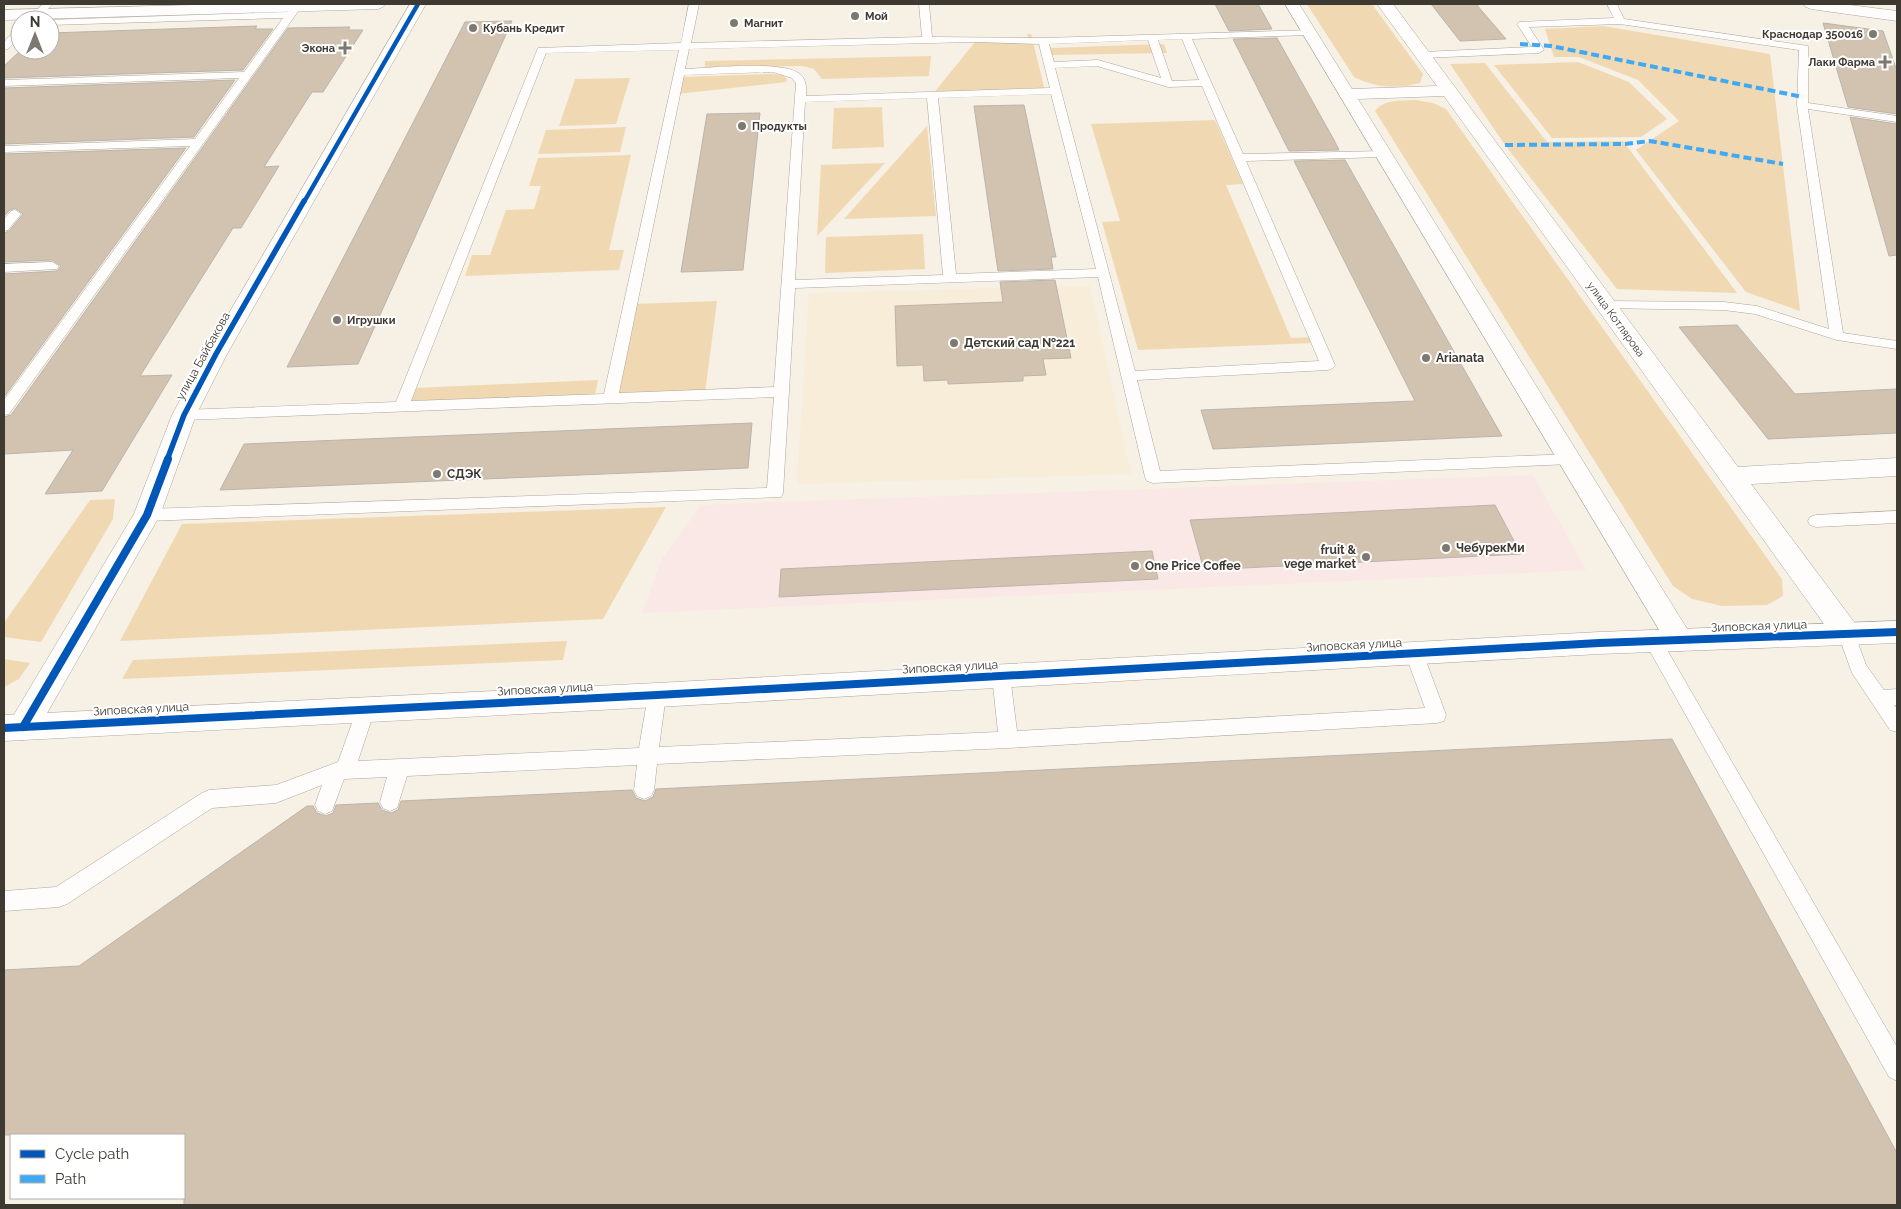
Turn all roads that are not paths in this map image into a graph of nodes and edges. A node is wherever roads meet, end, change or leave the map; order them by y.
1 (378, 4) edge
2 (418, 4) edge
3 (694, 4) edge
4 (924, 4) edge
5 (1292, 4) edge
6 (1386, 4) edge
7 (1612, 4) edge
8 (1811, 4) edge
9 (294, 11) junction
10 (60, 15) edge
11 (1897, 16) edge
12 (1620, 21) junction
13 (1309, 32) junction
14 (1186, 37) junction
15 (1152, 38) junction
16 (927, 40) junction
17 (1043, 41) junction
18 (685, 46) junction
19 (1423, 55) junction
20 (1049, 65) junction
21 (680, 72) junction
22 (247, 75) junction
23 (4, 83) edge
24 (1206, 83) junction
25 (1168, 84) junction
26 (1056, 92) junction
27 (1450, 92) junction
28 (1346, 94) junction
29 (932, 95) junction
30 (800, 99) junction
31 (1802, 104) junction
32 (1897, 118) edge
33 (199, 142) junction
34 (4, 149) edge
35 (1383, 154) junction
36 (1238, 158) junction
37 (14, 214) dead end
38 (4, 227) edge
39 (52, 266) dead end
40 (4, 268) edge
41 (1102, 273) junction
42 (950, 278) junction
43 (788, 284) junction
44 (1606, 304) junction
45 (1837, 336) junction
46 (1897, 345) edge
47 (1130, 376) junction
48 (782, 392) junction
49 (610, 399) junction
50 (401, 406) junction
51 (4, 410) edge
52 (184, 415) junction
53 (1570, 459) junction
54 (1897, 467) edge
55 (1731, 476) junction
56 (147, 515) junction
57 (1897, 517) edge
58 (1816, 521) dead end
59 (1897, 632) edge
60 (1847, 634) junction
61 (1666, 641) junction
62 (1414, 653) junction
63 (1001, 676) junction
64 (657, 695) junction
65 (1897, 697) edge
66 (1878, 698) junction
67 (366, 710) junction
68 (1897, 724) edge
69 (13, 727) edge
70 (1008, 740) junction
71 (648, 756) junction
72 (400, 768) junction
73 (341, 771) junction
74 (644, 790) dead end
75 (390, 802) dead end
76 (325, 806) dead end
77 (4, 901) edge
78 (1897, 1069) edge

1 - 9 street
2 - 52 street, улица Байбакова
3 - 18 lane
4 - 16 lane
5 - 13 street
6 - 19 street, улица Котлярова
7 - 12 lane
8 - 11 street
9 - 10 street
9 - 22 lane
12 - 19 lane
12 - 31 lane
13 - 14 lane
13 - 28 street
14 - 15 lane
14 - 24 lane
15 - 17 lane
15 - 25 lane
16 - 17 lane
16 - 18 lane
17 - 20 lane
18 - 21 lane
18 - 50 lane
19 - 27 street, улица Котлярова
20 - 25 lane
20 - 26 lane
21 - 30 lane
21 - 49 lane
22 - 23 lane
22 - 33 lane
24 - 25 lane
24 - 36 lane
26 - 29 lane
26 - 41 lane
27 - 28 street
27 - 44 street, улица Котлярова
28 - 35 street
29 - 30 lane
29 - 42 lane
30 - 43 lane
31 - 32 lane
31 - 45 lane
33 - 34 lane
33 - 51 lane
35 - 36 lane
35 - 53 street
36 - 47 lane
37 - 38 lane
39 - 40 lane
41 - 42 lane
41 - 47 lane
42 - 43 lane
43 - 48 lane
44 - 45 lane
44 - 55 street, улица Котлярова
45 - 46 lane
47 - 53 lane
48 - 49 lane
48 - 56 lane
49 - 50 lane
50 - 52 lane
52 - 56 street, улица Байбакова
53 - 61 street
54 - 55 street
55 - 60 street, улица Котлярова
56 - 69 street, улица Байбакова
57 - 58 lane
59 - 60 street, Зиповская улица
60 - 61 street, Зиповская улица
60 - 66 lane
61 - 62 street, Зиповская улица
61 - 78 lane
62 - 63 street, Зиповская улица
62 - 70 lane
63 - 64 street, Зиповская улица
63 - 70 lane
64 - 67 street, Зиповская улица
64 - 71 lane
65 - 66 lane
66 - 68 lane
67 - 69 street, Зиповская улица
67 - 73 lane
70 - 71 lane
71 - 72 lane
71 - 74 lane
72 - 73 lane
72 - 75 lane
73 - 76 lane
73 - 77 lane

